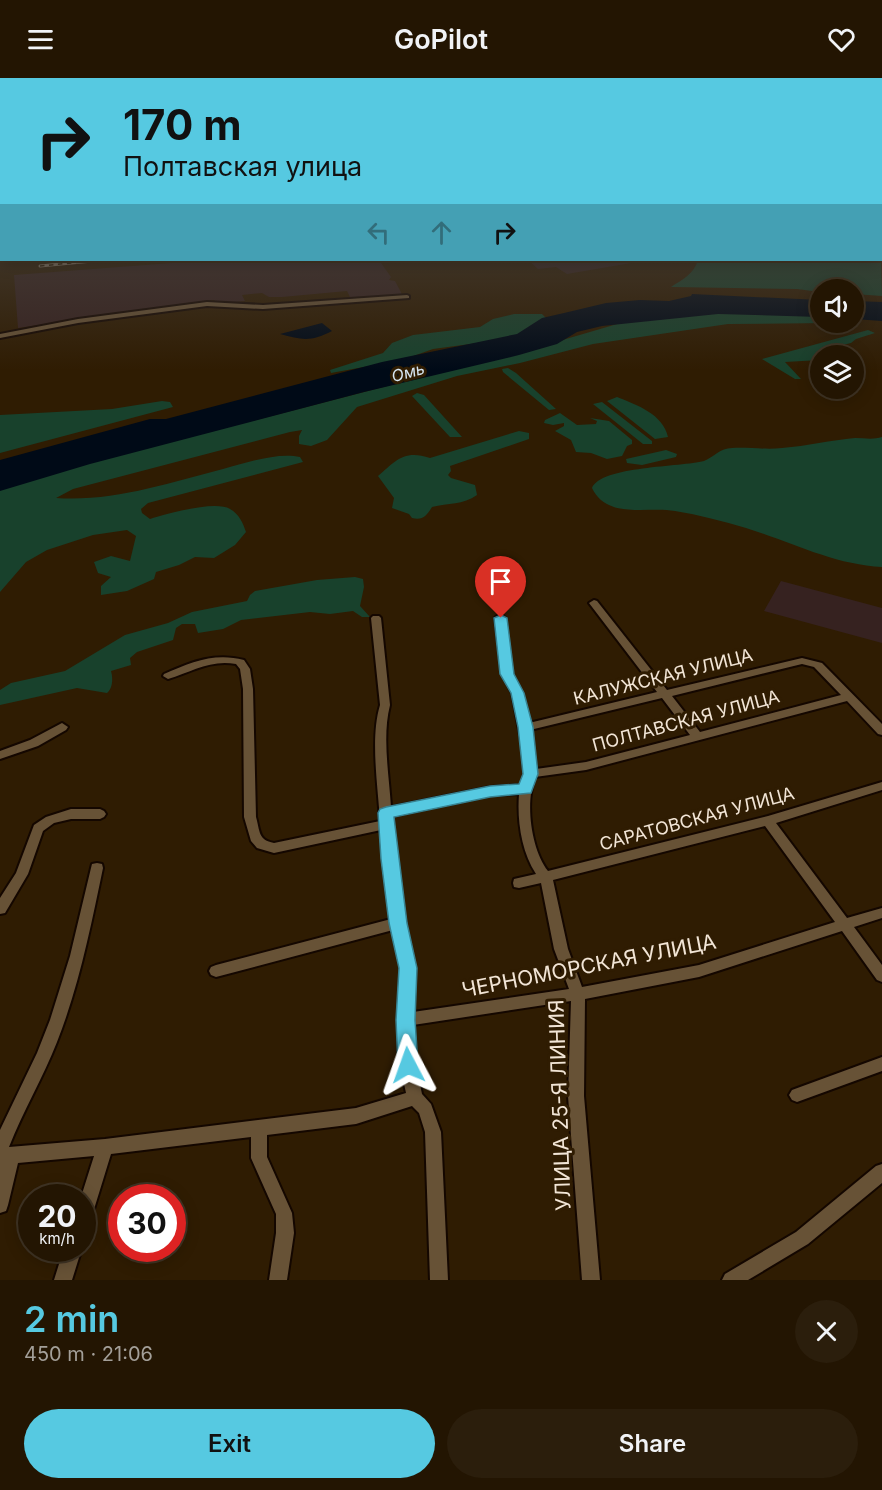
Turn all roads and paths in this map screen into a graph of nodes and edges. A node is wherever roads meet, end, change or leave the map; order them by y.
1 (407, 297) dead end
2 (0, 336) edge
3 (594, 603) dead end
4 (376, 618) dead end
5 (501, 618) dead end
6 (168, 676) dead end
7 (663, 694) junction
8 (849, 697) junction
9 (62, 727) dead end
10 (526, 727) junction
11 (882, 731) edge
12 (697, 736) junction
13 (0, 755) edge
14 (531, 774) junction
15 (882, 786) edge
16 (525, 789) junction
17 (100, 814) dead end
18 (386, 819) junction
19 (768, 821) junction
20 (97, 868) dead end
21 (546, 877) junction
22 (519, 883) dead end
23 (0, 909) edge
24 (882, 913) edge
25 (398, 923) junction
26 (844, 926) junction
27 (216, 972) dead end
28 (882, 976) edge
29 (578, 994) junction
30 (405, 1020) junction
31 (882, 1064) edge
32 (797, 1095) dead end
33 (415, 1098) junction
34 (259, 1128) junction
35 (105, 1147) junction
36 (4, 1154) edge
37 (882, 1172) edge
38 (93, 1184) edge
39 (0, 1205) edge
40 (69, 1262) edge
41 (63, 1280) edge
42 (278, 1280) edge
43 (439, 1280) edge
44 (591, 1280) edge
45 (730, 1280) edge

1 - 2 street
3 - 7 street
4 - 18 street
5 - 10 street, УЛИЦА 25-Я ЛИНИЯ
6 - 18 street
7 - 8 street, КАЛУЖСКАЯ УЛИЦА
7 - 10 street, КАЛУЖСКАЯ УЛИЦА
7 - 12 street
8 - 11 street
8 - 12 street, ПОЛТАВСКАЯ УЛИЦА
9 - 13 street
10 - 14 street, УЛИЦА 25-Я ЛИНИЯ
12 - 14 street, ПОЛТАВСКАЯ УЛИЦА
14 - 16 street, УЛИЦА 25-Я ЛИНИЯ
15 - 19 street, САРАТОВСКАЯ УЛИЦА
16 - 18 street
16 - 21 street, УЛИЦА 25-Я ЛИНИЯ
17 - 23 street
18 - 25 street
19 - 21 street, САРАТОВСКАЯ УЛИЦА
19 - 26 street
20 - 36 street
21 - 22 street, САРАТОВСКАЯ УЛИЦА
21 - 29 street, УЛИЦА 25-Я ЛИНИЯ
24 - 26 street, ЧЕРНОМОРСКАЯ УЛИЦА
25 - 27 street
25 - 30 street
26 - 28 street
26 - 29 street, ЧЕРНОМОРСКАЯ УЛИЦА
29 - 30 street, ЧЕРНОМОРСКАЯ УЛИЦА
29 - 44 street, УЛИЦА 25-Я ЛИНИЯ
30 - 33 street
31 - 32 street
33 - 34 street
33 - 43 street
34 - 35 street
34 - 42 street
35 - 36 street
35 - 38 street
36 - 39 street
37 - 45 street
40 - 41 street

